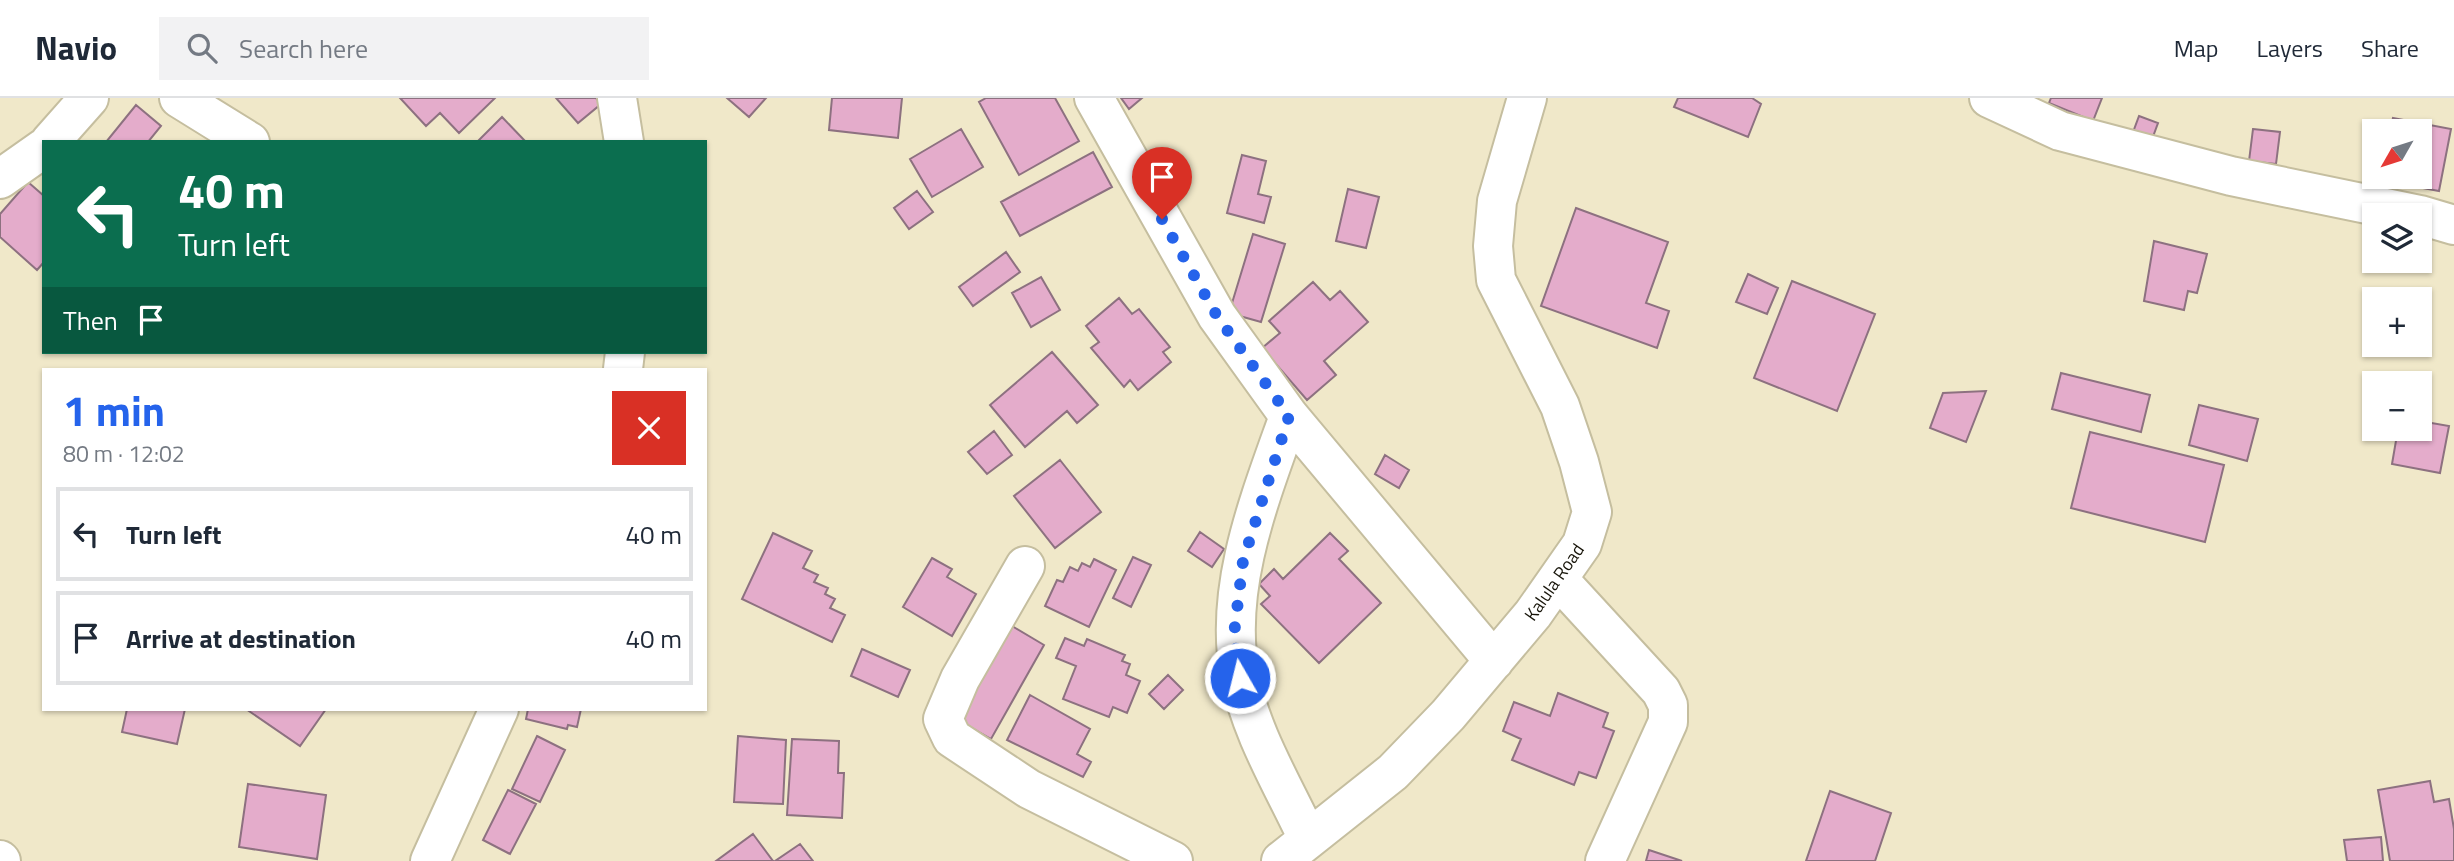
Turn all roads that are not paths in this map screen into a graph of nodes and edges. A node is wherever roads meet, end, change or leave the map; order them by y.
1 (89, 98) edge
2 (179, 98) edge
3 (617, 98) edge
4 (1094, 98) edge
5 (1527, 98) edge
6 (1989, 98) edge
7 (52, 140) edge
8 (247, 140) edge
9 (624, 140) edge
10 (42, 149) edge
11 (0, 179) edge
12 (2362, 203) edge
13 (2432, 219) edge
14 (2454, 225) edge
15 (1289, 416) junction
16 (1025, 566) dead end
17 (1559, 580) junction
18 (1494, 661) junction
19 (498, 711) edge
20 (1294, 850) edge
21 (430, 861) edge
22 (1173, 861) edge
23 (1605, 861) edge

1 - 7 street
2 - 8 street
3 - 9 street
4 - 15 street
5 - 17 street, Kalula Road
6 - 12 street
10 - 11 street
13 - 14 street
15 - 18 street
15 - 20 street
16 - 22 street
17 - 18 street, Kalula Road
17 - 23 street
18 - 20 street, Kalula Road
19 - 21 street

